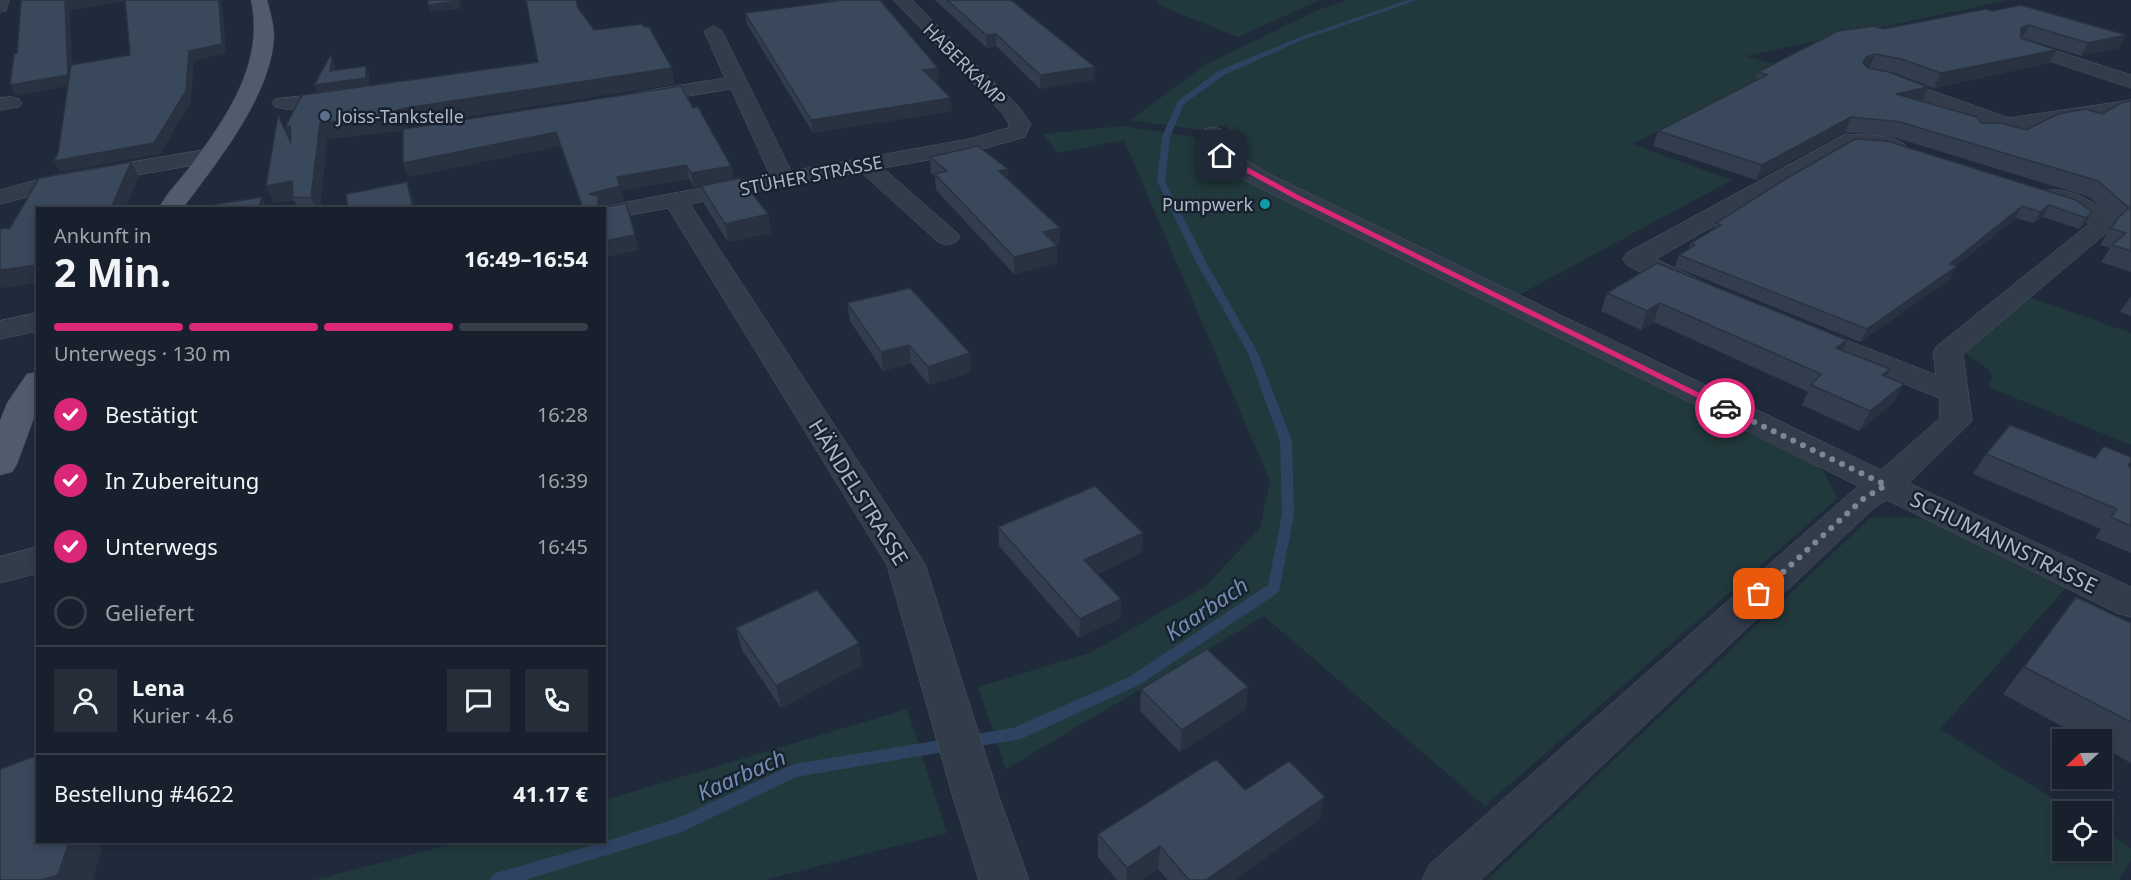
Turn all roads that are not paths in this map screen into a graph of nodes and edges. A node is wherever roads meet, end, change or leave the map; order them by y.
1 (1, 0) edge
2 (259, 0) edge
3 (902, 0) edge
4 (0, 7) edge
5 (713, 31) dead end
6 (2023, 46) edge
7 (1869, 76) edge
8 (737, 82) junction
9 (2131, 82) edge
10 (365, 94) edge
11 (621, 100) edge
12 (282, 103) dead end
13 (2131, 106) edge
14 (2007, 125) junction
15 (1982, 131) edge
16 (1017, 132) joint
17 (1213, 134) dead end
18 (209, 156) junction
19 (1926, 157) edge
20 (866, 165) junction
21 (784, 180) junction
22 (2025, 187) edge
23 (0, 197) edge
24 (676, 201) junction
25 (172, 207) edge
26 (606, 213) edge
27 (947, 237) dead end
28 (1722, 300) edge
29 (36, 322) edge
30 (1776, 322) edge
31 (0, 330) edge
32 (36, 384) edge
33 (1954, 393) junction
34 (0, 464) edge
35 (1886, 485) junction
36 (36, 561) edge
37 (0, 570) edge
38 (2131, 603) edge
39 (1004, 880) edge
40 (1447, 880) edge

1 - 4 street
2 - 18 main road
3 - 16 street, HABERKAMP
5 - 8 street
6 - 9 street
7 - 14 street
8 - 11 street
8 - 21 street
10 - 12 street
13 - 14 street
14 - 15 street
16 - 20 street, STÜHER STRASSE
17 - 35 street, SCHUMANNSTRASSE
18 - 23 street
18 - 25 main road
19 - 28 street
20 - 21 street, STÜHER STRASSE
20 - 27 street
21 - 24 street, STÜHER STRASSE
22 - 33 street
24 - 26 street, STÜHER STRASSE
24 - 39 street, HÄNDELSTRASSE
29 - 31 street
30 - 33 street
32 - 34 main road
33 - 35 street
35 - 38 street, SCHUMANNSTRASSE
35 - 40 street
36 - 37 street

